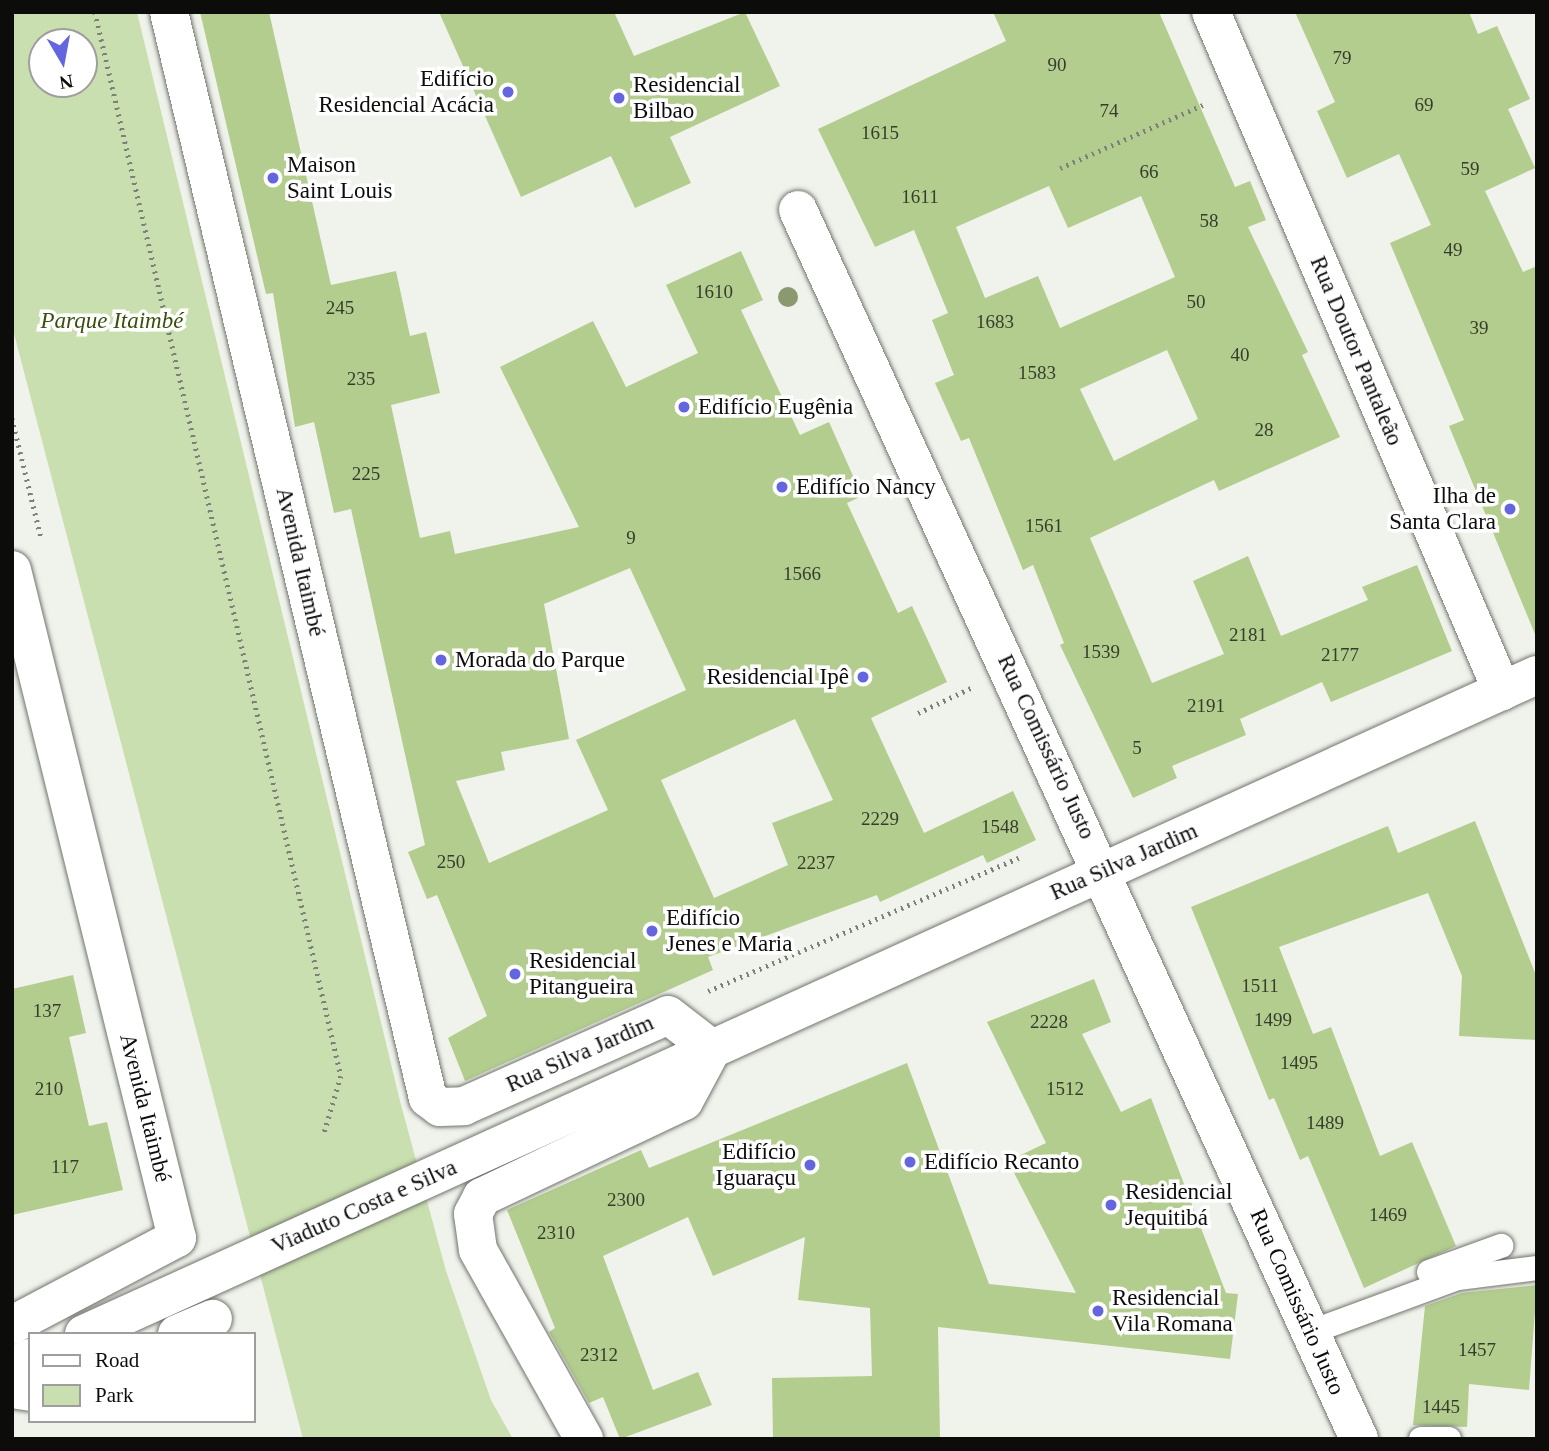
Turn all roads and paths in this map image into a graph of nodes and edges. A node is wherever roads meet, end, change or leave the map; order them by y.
1 (95, 12) edge
2 (169, 12) edge
3 (1211, 12) edge
4 (1209, 103) dead end
5 (1060, 168) dead end
6 (798, 210) dead end
7 (12, 570) edge
8 (1537, 675) edge
9 (975, 686) dead end
10 (1502, 691) junction
11 (918, 713) dead end
12 (1026, 855) dead end
13 (1103, 871) junction
14 (697, 996) dead end
15 (712, 1049) junction
16 (644, 1079) joint
17 (440, 1107) joint
18 (324, 1134) dead end
19 (1501, 1246) dead end
20 (1537, 1268) edge
21 (213, 1319) dead end
22 (1308, 1324) junction
23 (12, 1325) edge
24 (87, 1332) edge
25 (182, 1332) edge
26 (28, 1359) edge
27 (12, 1366) edge
28 (584, 1439) edge
29 (1359, 1439) edge
30 (1421, 1439) edge
31 (1449, 1439) edge

1 - 18 path
2 - 17 street, Avenida Itaimbé
3 - 10 street, Rua Doutor Pantaleão
4 - 5 path
6 - 13 street, Rua Comissário Justo
7 - 23 street, Avenida Itaimbé
8 - 10 street, Rua Silva Jardim
9 - 11 path
10 - 13 street, Rua Silva Jardim
12 - 14 path
13 - 15 street, Rua Silva Jardim
13 - 22 street, Rua Comissário Justo
15 - 16 street, Rua Silva Jardim
15 - 17 street, Rua Silva Jardim
15 - 28 street
16 - 24 street, Viaduto Costa e Silva
19 - 22 lane
20 - 22 lane
21 - 25 street
22 - 29 street, Rua Comissário Justo
26 - 27 street
30 - 31 lane

